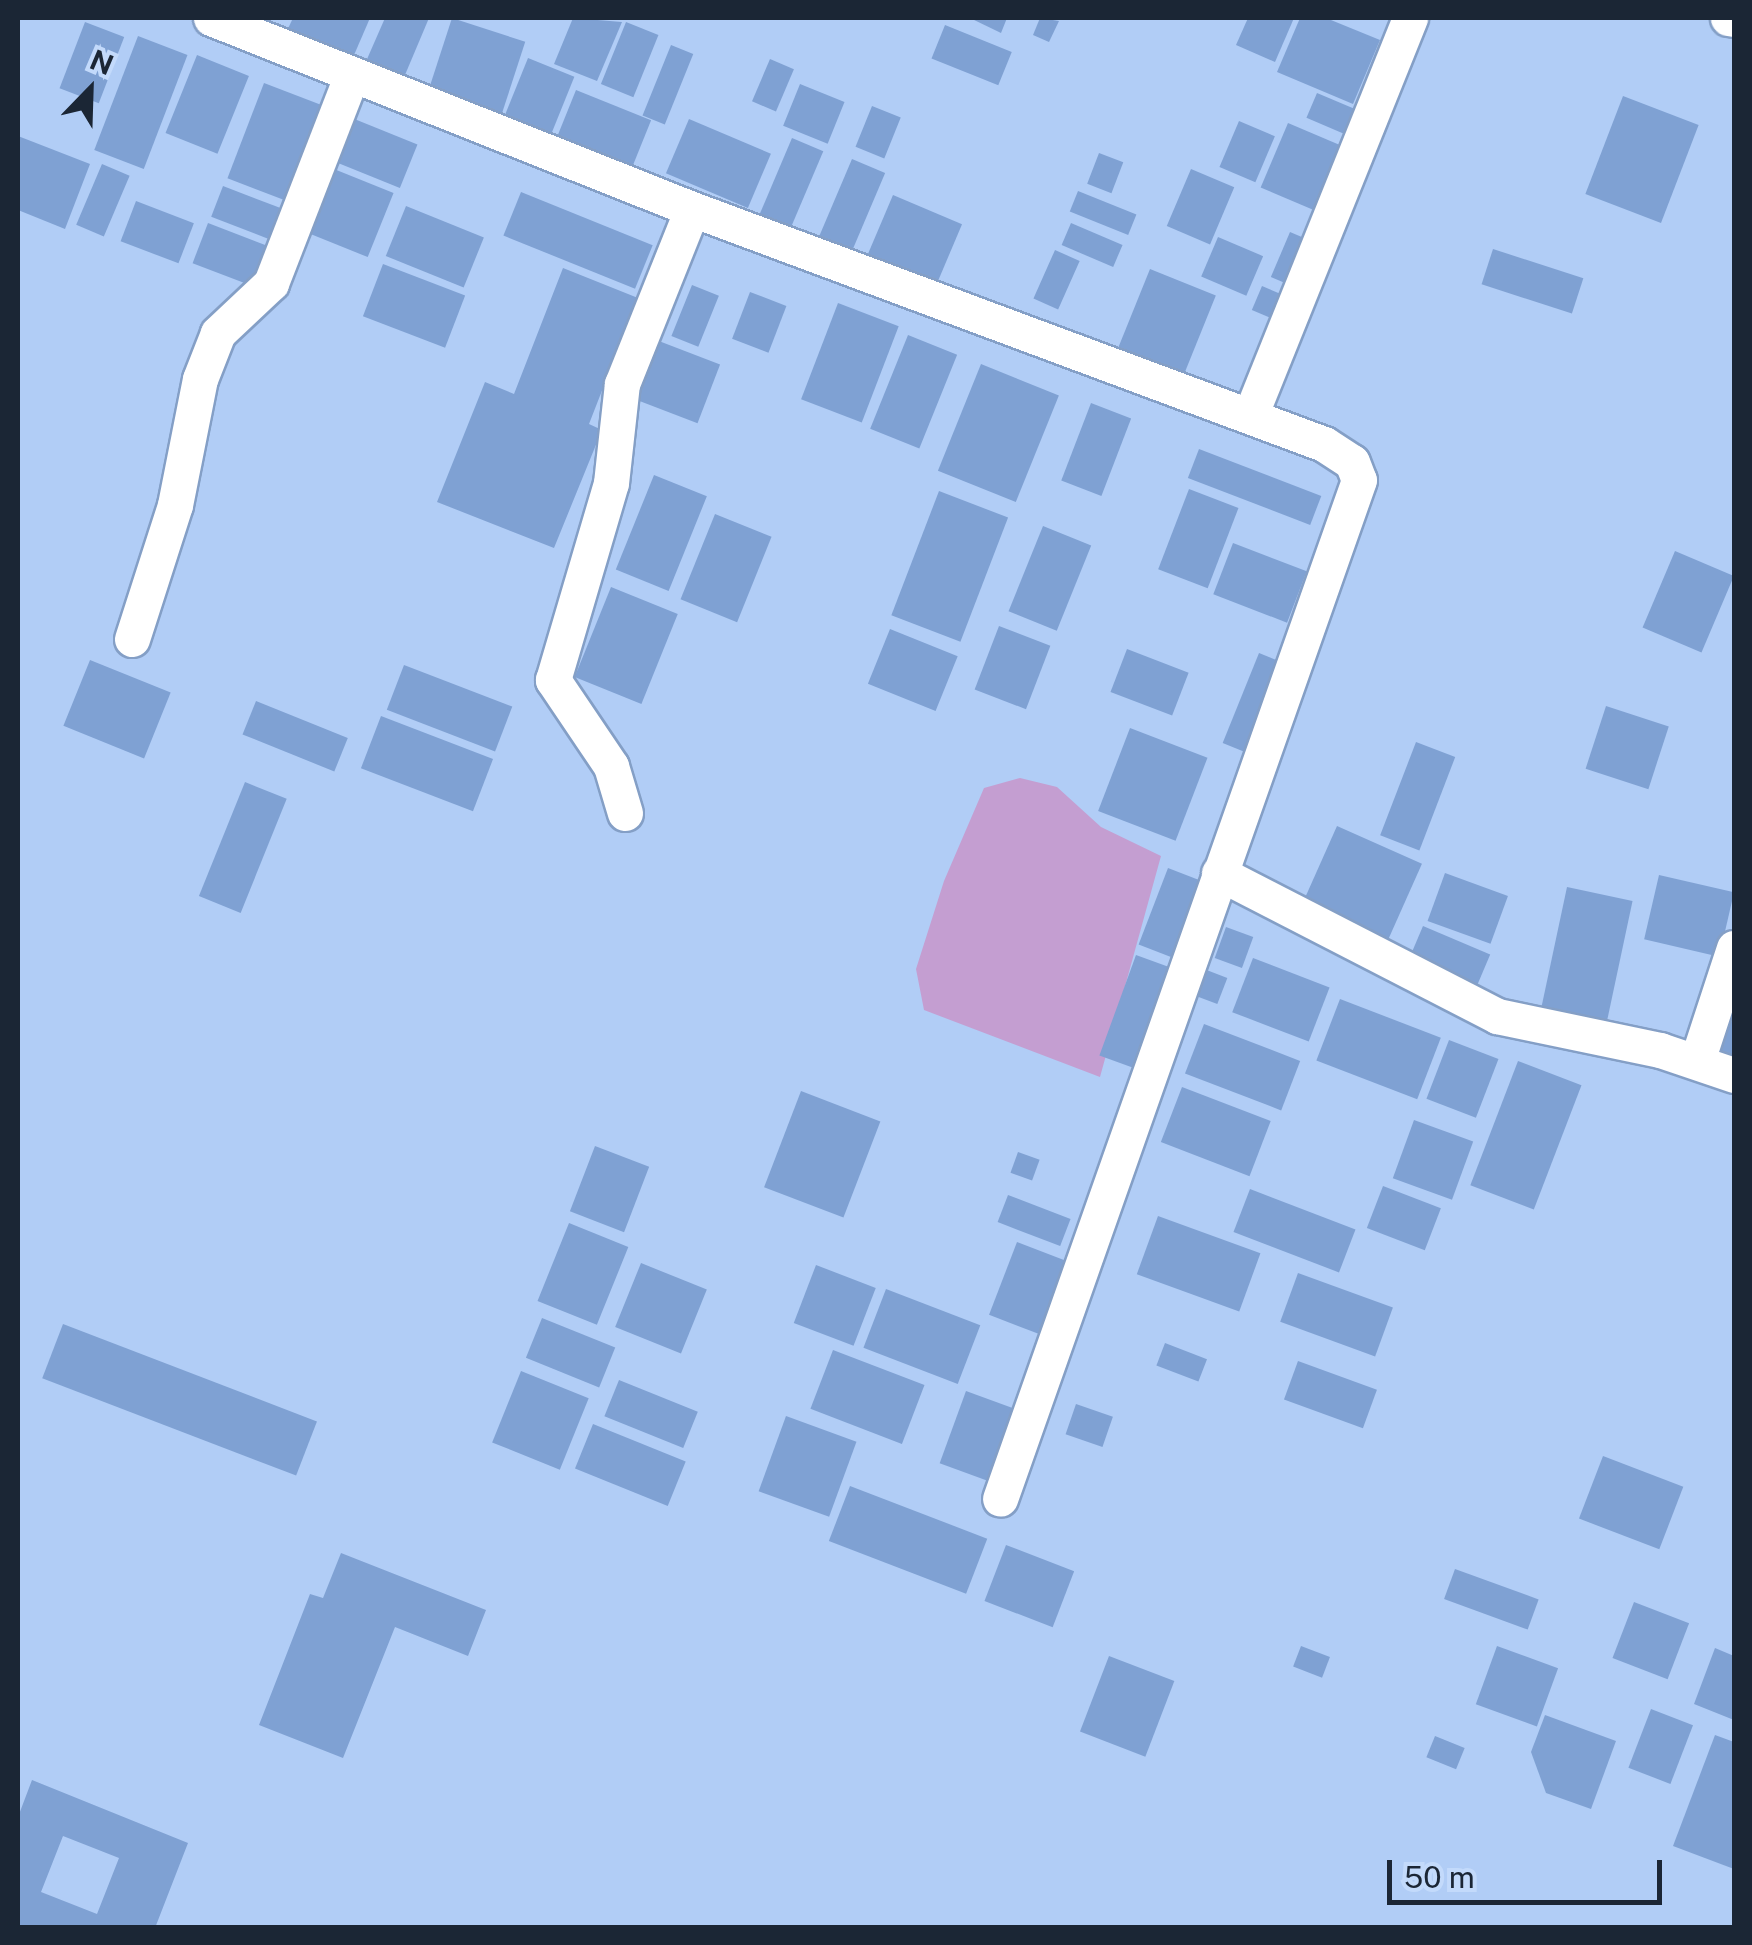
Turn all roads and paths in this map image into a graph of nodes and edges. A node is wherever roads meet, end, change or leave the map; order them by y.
1 (211, 18) edge
2 (1410, 18) edge
3 (352, 74) junction
4 (692, 209) junction
5 (1250, 416) junction
6 (132, 639) dead end
7 (625, 813) dead end
8 (1219, 874) junction
9 (1734, 948) edge
10 (1697, 1061) junction
11 (1734, 1075) edge
12 (1000, 1498) dead end

1 - 3 street
2 - 5 street
3 - 4 street
3 - 6 street
4 - 5 street
4 - 7 street
5 - 8 street
8 - 10 street
8 - 12 street
9 - 10 street
10 - 11 street

